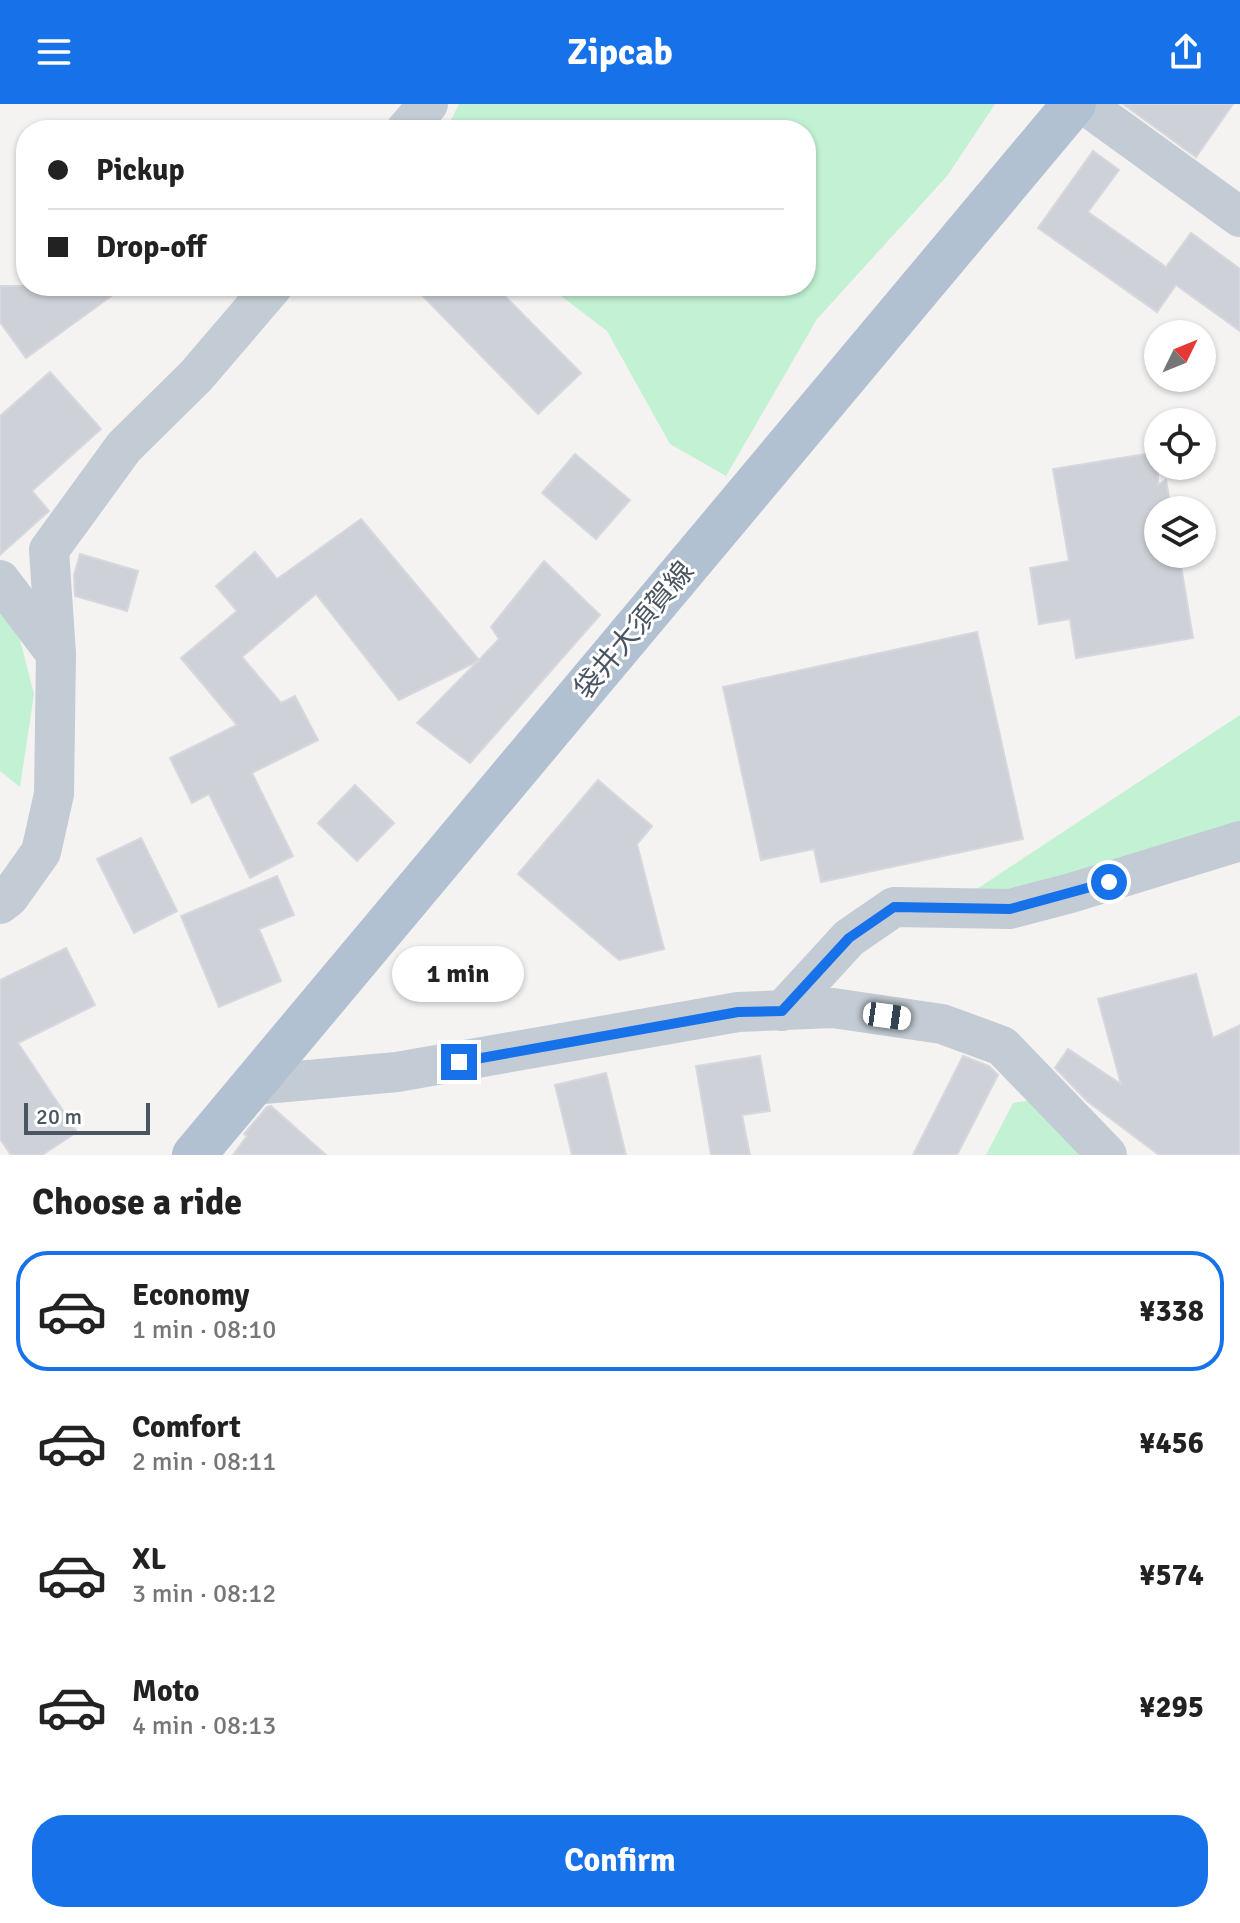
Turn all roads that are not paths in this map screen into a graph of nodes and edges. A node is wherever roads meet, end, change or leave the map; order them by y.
1 (428, 104) edge
2 (1074, 104) edge
3 (1084, 104) edge
4 (414, 120) edge
5 (1240, 217) edge
6 (264, 296) edge
7 (0, 580) edge
8 (56, 654) junction
9 (1240, 841) edge
10 (0, 904) edge
11 (782, 1011) junction
12 (253, 1085) junction
13 (194, 1155) edge
14 (1107, 1155) edge

1 - 4 street
2 - 12 main road, 袋井大須賀線
3 - 5 street
6 - 8 street
7 - 8 street
8 - 10 street
9 - 11 street
11 - 12 street
11 - 14 street
12 - 13 main road, 袋井大須賀線

